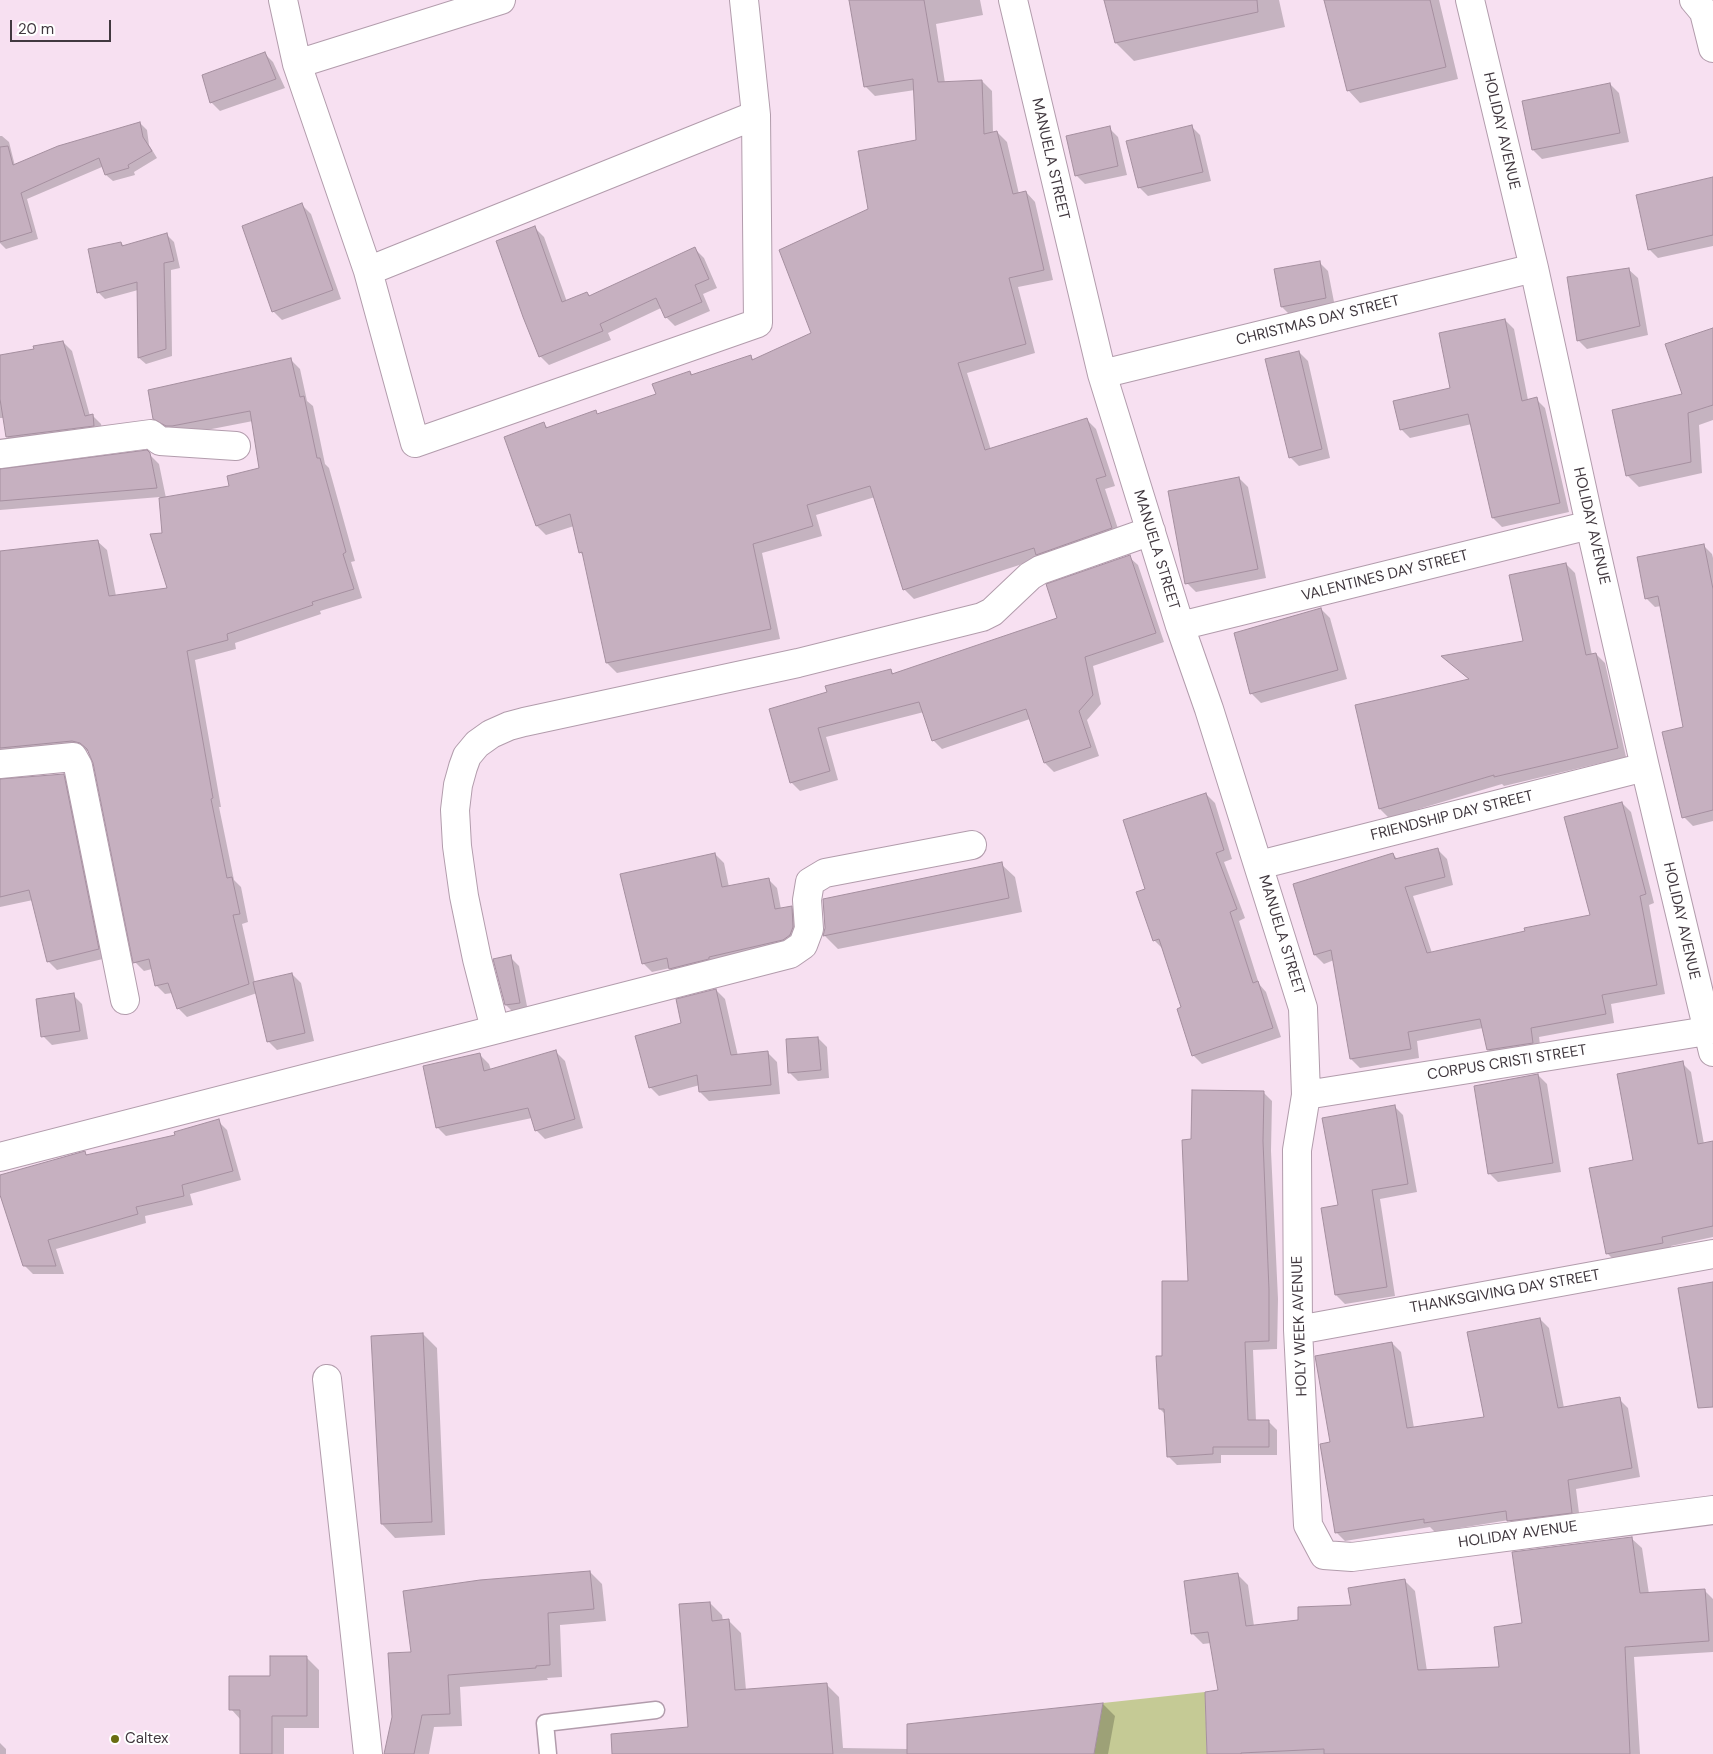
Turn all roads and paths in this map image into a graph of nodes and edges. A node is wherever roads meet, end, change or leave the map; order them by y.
1 (283, 0) edge
2 (501, 0) edge
3 (744, 0) edge
4 (1012, 0) edge
5 (1470, 0) edge
6 (1694, 0) edge
7 (1713, 48) edge
8 (297, 64) junction
9 (756, 115) junction
10 (1534, 268) junction
11 (368, 271) junction
12 (1102, 374) junction
13 (236, 446) dead end
14 (0, 454) edge
15 (1590, 525) junction
16 (1151, 531) junction
17 (1180, 626) junction
18 (0, 764) edge
19 (1645, 767) junction
20 (972, 845) dead end
21 (1258, 865) junction
22 (125, 1000) dead end
23 (495, 1029) junction
24 (1710, 1041) edge
25 (1306, 1095) junction
26 (0, 1157) edge
27 (1713, 1254) edge
28 (1298, 1330) junction
29 (327, 1379) dead end
30 (1713, 1510) edge
31 (1324, 1555) joint
32 (656, 1710) dead end
33 (368, 1754) edge
34 (548, 1754) edge

1 - 8 street
2 - 8 street
3 - 9 street
4 - 12 street, MANUELA STREET
5 - 10 street, HOLIDAY AVENUE
6 - 7 street
8 - 11 street
9 - 11 street
9 - 11 street
10 - 12 street, CHRISTMAS DAY STREET
10 - 15 street, HOLIDAY AVENUE
12 - 16 street, MANUELA STREET
13 - 14 street
15 - 17 street, VALENTINES DAY STREET
15 - 19 street, HOLIDAY AVENUE
16 - 17 street, MANUELA STREET
16 - 23 street
17 - 21 street, MANUELA STREET
18 - 22 street
19 - 21 street, FRIENDSHIP DAY STREET
19 - 24 street, HOLIDAY AVENUE
20 - 23 street
21 - 25 street, MANUELA STREET
23 - 26 street
24 - 25 street, CORPUS CRISTI STREET
25 - 28 street, HOLY WEEK AVENUE
27 - 28 street, THANKSGIVING DAY STREET
28 - 31 street, HOLY WEEK AVENUE
29 - 33 street
30 - 31 street, HOLIDAY AVENUE
32 - 34 lane

